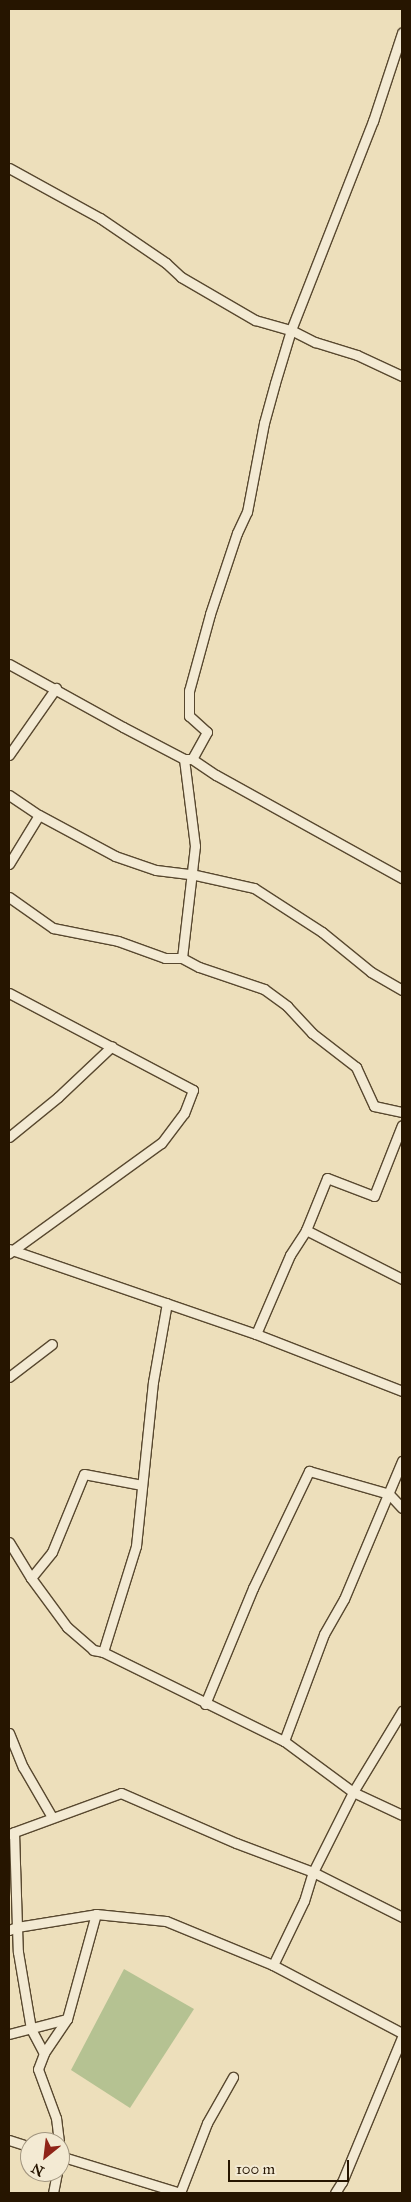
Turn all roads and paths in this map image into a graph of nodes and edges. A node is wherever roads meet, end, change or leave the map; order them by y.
1 (402, 33) edge
2 (9, 168) edge
3 (291, 330) junction
4 (402, 376) edge
5 (9, 664) edge
6 (56, 688) junction
7 (9, 755) edge
8 (188, 759) junction
9 (9, 795) edge
10 (39, 815) junction
11 (9, 864) edge
12 (191, 874) junction
13 (402, 878) edge
14 (9, 898) edge
15 (182, 958) junction
16 (402, 990) edge
17 (9, 994) edge
18 (112, 1046) junction
19 (402, 1112) edge
20 (402, 1125) edge
21 (13, 1127) edge
22 (9, 1137) edge
23 (306, 1230) junction
24 (10, 1251) edge
25 (402, 1279) edge
26 (167, 1303) junction
27 (256, 1334) junction
28 (52, 1344) dead end
29 (9, 1377) edge
30 (402, 1391) edge
31 (402, 1461) edge
32 (142, 1485) junction
33 (389, 1494) junction
34 (402, 1508) edge
35 (9, 1542) edge
36 (31, 1578) junction
37 (103, 1652) junction
38 (205, 1704) junction
39 (402, 1711) edge
40 (9, 1733) edge
41 (284, 1741) junction
42 (353, 1792) junction
43 (402, 1815) edge
44 (52, 1817) junction
45 (11, 1833) edge
46 (313, 1872) junction
47 (96, 1914) junction
48 (402, 1918) edge
49 (13, 1928) edge
50 (273, 1965) junction
51 (67, 2019) junction
52 (31, 2030) junction
53 (402, 2033) edge
54 (9, 2034) edge
55 (402, 2037) edge
56 (44, 2053) junction
57 (233, 2077) dead end
58 (58, 2132) edge
59 (70, 2159) edge
60 (180, 2193) edge
61 (335, 2193) edge

1 - 3 street
2 - 3 street
3 - 4 street
3 - 8 street
5 - 6 street
6 - 7 street
6 - 8 street
8 - 12 street
8 - 13 street
9 - 10 street
10 - 11 street
10 - 12 street
12 - 15 street
12 - 16 street
14 - 15 street
15 - 19 street
17 - 18 street
18 - 21 street
18 - 24 street
20 - 23 street
21 - 22 street
23 - 25 street
23 - 27 street
24 - 26 street
26 - 27 street
26 - 32 street
27 - 30 street
28 - 29 street
31 - 33 street
32 - 36 street
32 - 37 street
33 - 34 street
33 - 38 street
33 - 41 street
35 - 36 street
36 - 37 street
37 - 38 street
38 - 41 street
39 - 42 street
40 - 44 street
41 - 42 street
42 - 43 street
42 - 46 street
44 - 45 street
44 - 46 street
45 - 49 street
46 - 48 street
46 - 50 street
47 - 49 street
47 - 50 street
47 - 51 street
49 - 52 street
50 - 53 street
51 - 52 street
51 - 56 street
52 - 54 street
52 - 56 street
55 - 61 street
56 - 58 street
57 - 60 street
59 - 60 street

